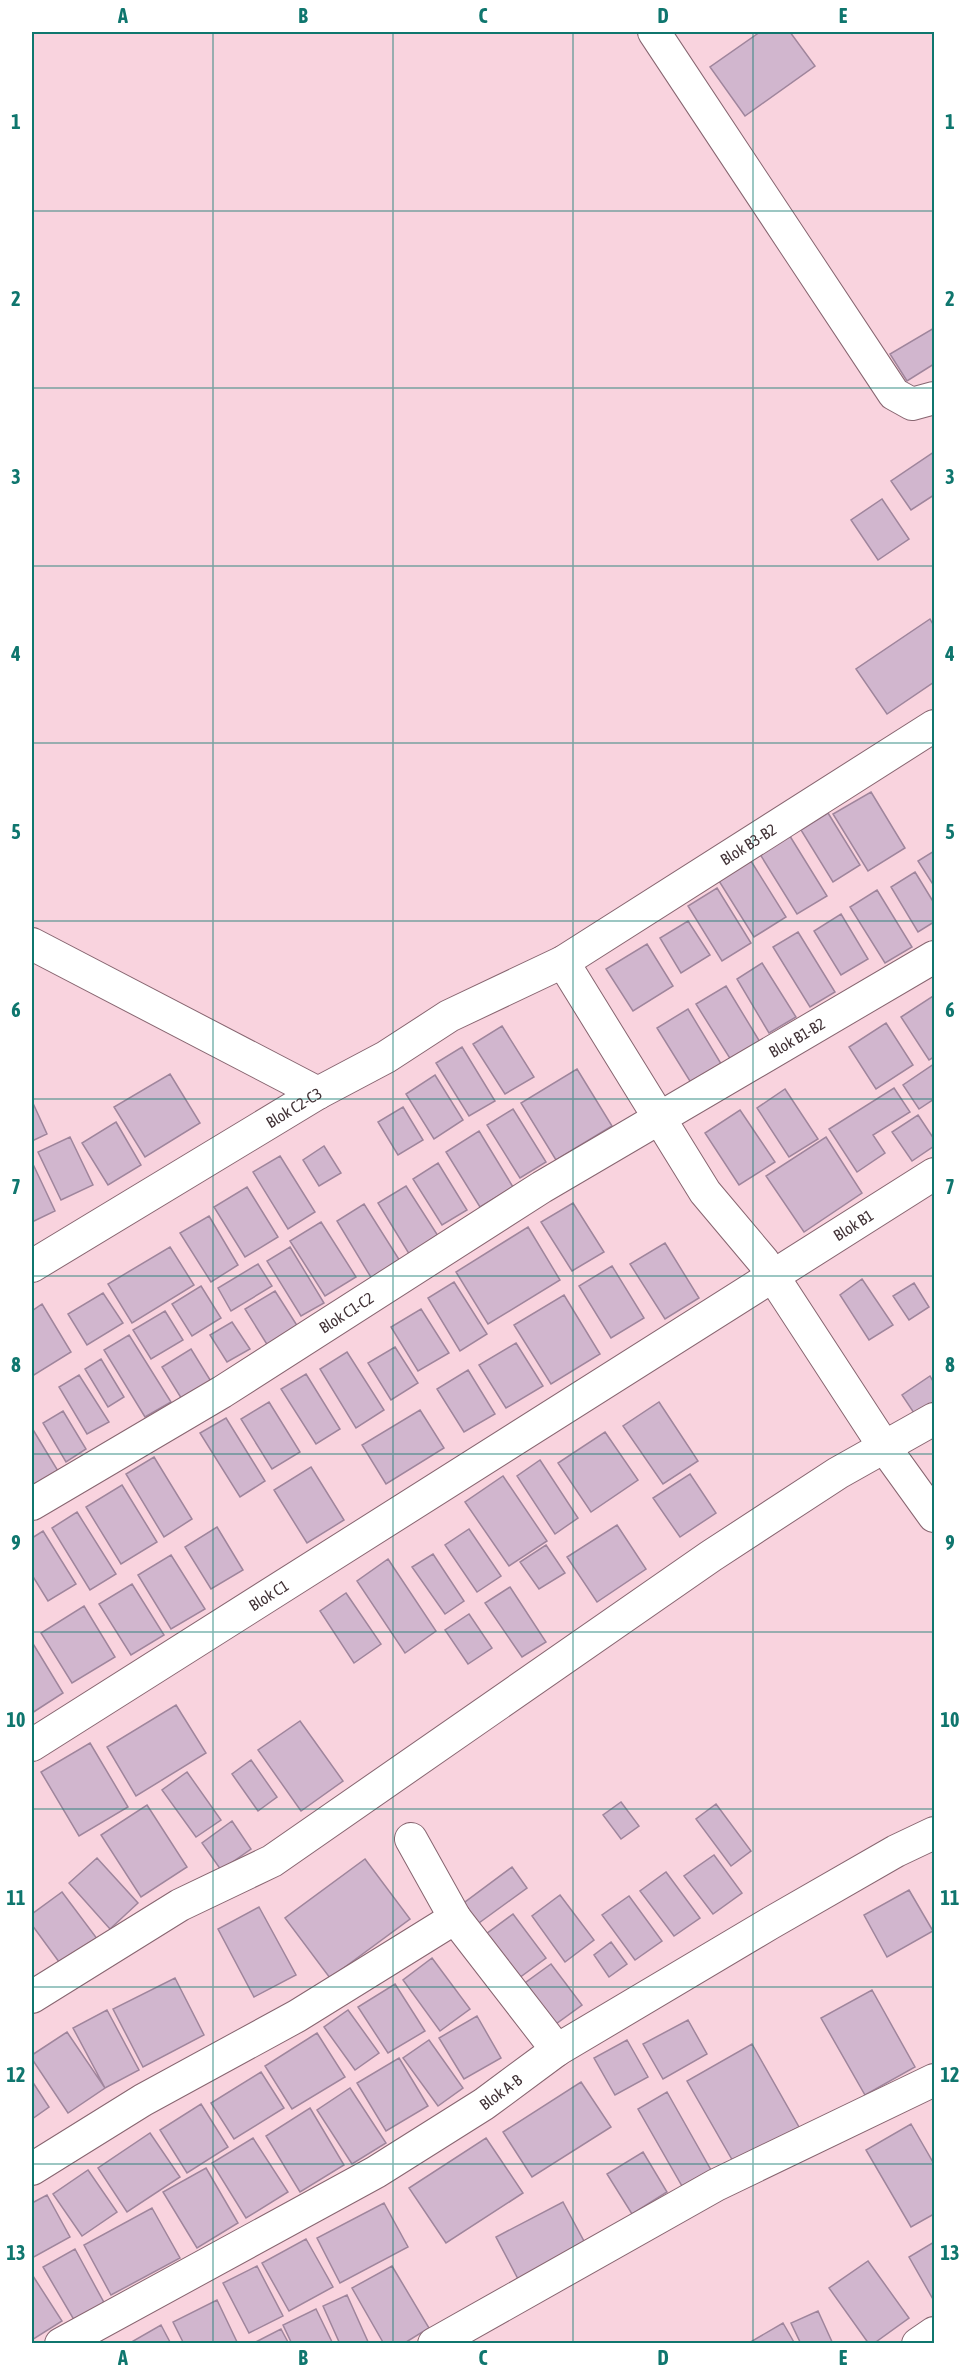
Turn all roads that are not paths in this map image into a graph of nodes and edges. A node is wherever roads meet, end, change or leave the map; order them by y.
1 (654, 32) edge
2 (934, 399) edge
3 (934, 726) edge
4 (32, 944) edge
5 (934, 957) edge
6 (563, 962) junction
7 (318, 1093) junction
8 (659, 1120) junction
9 (934, 1174) edge
10 (32, 1266) edge
11 (773, 1278) junction
12 (934, 1419) edge
13 (507, 1447) joint
14 (885, 1448) junction
15 (32, 1504) edge
16 (934, 1516) edge
17 (32, 1745) edge
18 (934, 1833) edge
19 (411, 1839) dead end
20 (455, 1918) junction
21 (32, 1997) edge
22 (557, 2050) junction
23 (934, 2080) edge
24 (32, 2169) edge
25 (934, 2333) edge
26 (61, 2343) edge
27 (434, 2343) edge
28 (918, 2343) edge

1 - 2 street
3 - 6 street, Blok B3-B2
4 - 7 street
5 - 8 street, Blok B1-B2
6 - 7 street, Blok C2-C3
6 - 8 street
7 - 10 street, Blok C2-C3
8 - 11 street
8 - 15 street, Blok C1-C2
9 - 11 street, Blok B1
11 - 13 street, Blok B1
11 - 14 street
12 - 14 street
13 - 17 street, Blok C1
14 - 16 street
14 - 21 street
18 - 22 street, Blok A-B
19 - 20 street
20 - 22 street
20 - 24 street
22 - 26 street, Blok A-B
23 - 27 street
25 - 28 street

